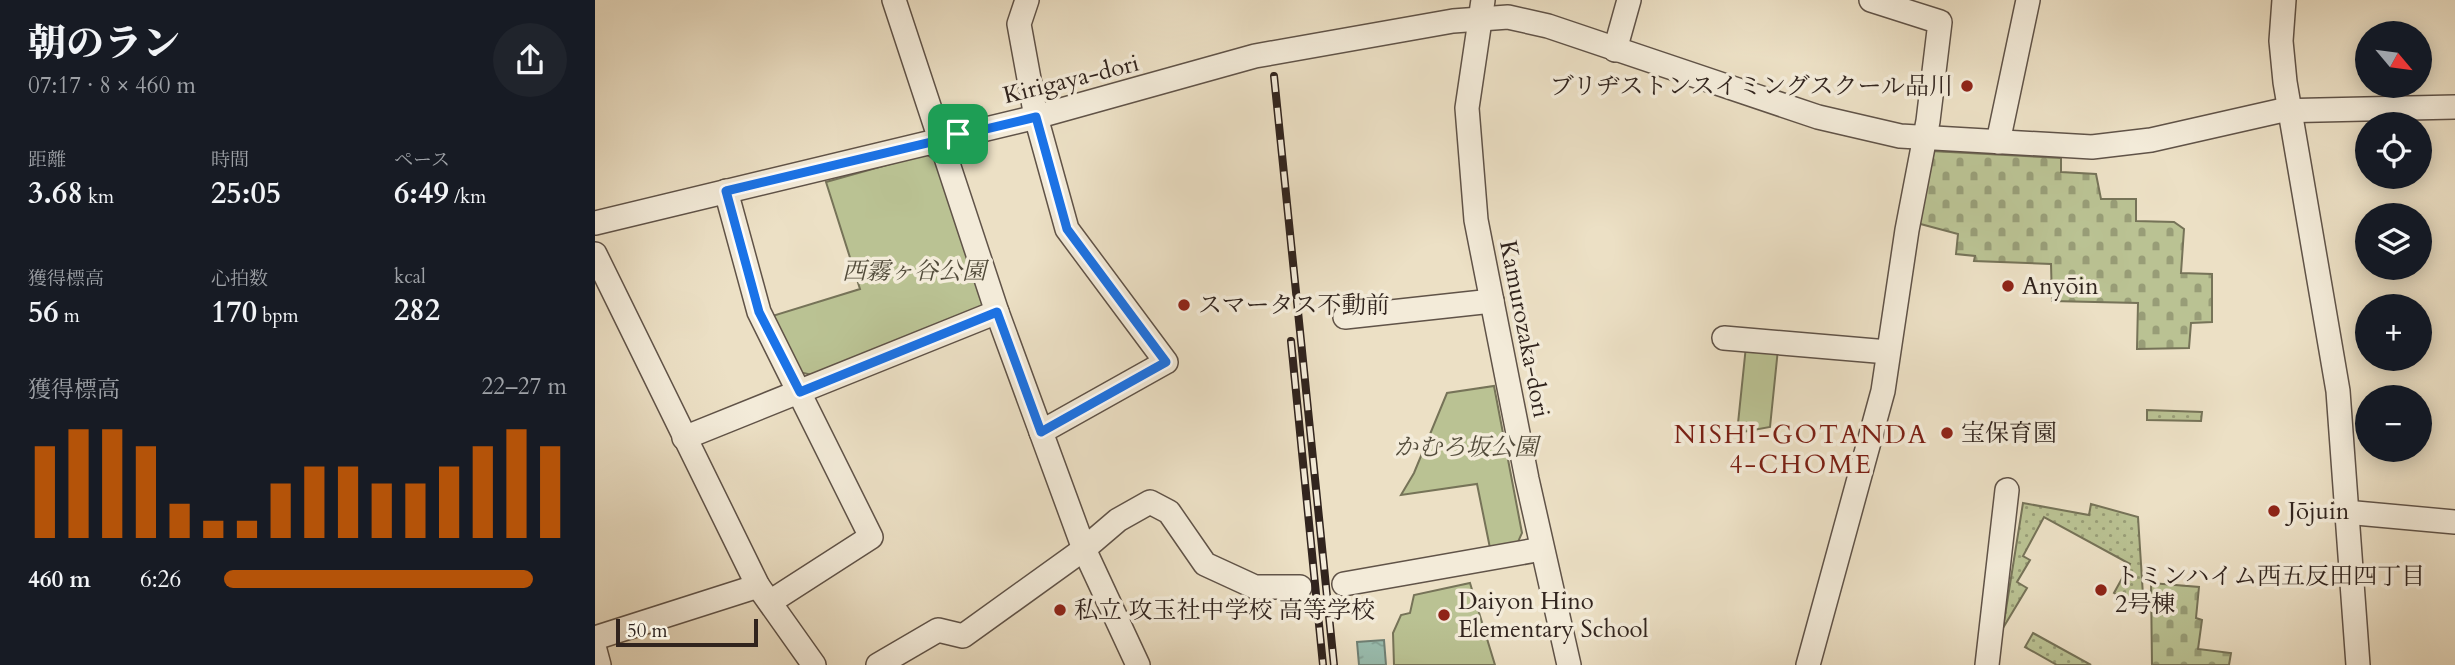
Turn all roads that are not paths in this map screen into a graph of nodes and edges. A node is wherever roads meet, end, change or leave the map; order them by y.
1 (894, 0) edge
2 (1027, 0) edge
3 (1629, 0) edge
4 (1871, 0) edge
5 (2028, 0) edge
6 (2284, 0) edge
7 (1482, 10) edge
8 (1615, 50) junction
9 (2455, 107) edge
10 (2291, 112) junction
11 (1036, 117) junction
12 (1925, 137) junction
13 (940, 139) junction
14 (1998, 142) junction
15 (726, 191) junction
16 (595, 223) edge
17 (595, 254) edge
18 (1492, 301) junction
19 (997, 312) junction
20 (1346, 317) dead end
21 (1724, 338) dead end
22 (1888, 352) junction
23 (800, 392) junction
24 (1041, 432) junction
25 (684, 438) junction
26 (2007, 490) dead end
27 (2346, 512) junction
28 (2455, 522) edge
29 (1084, 549) junction
30 (1542, 549) junction
31 (1344, 584) dead end
32 (1300, 587) dead end
33 (764, 594) junction
34 (595, 638) edge
35 (595, 650) edge
36 (599, 665) edge
37 (814, 665) edge
38 (878, 665) edge
39 (1138, 665) edge
40 (1569, 665) edge
41 (1808, 665) edge
42 (1987, 665) edge
43 (2358, 665) edge

1 - 13 street
2 - 11 street
3 - 8 street
4 - 12 street
5 - 14 street
6 - 10 street
7 - 8 street, Kirigaya-dori
7 - 11 street, Kirigaya-dori
7 - 18 street, Kamurozaka-dori
8 - 12 street, Kirigaya-dori
9 - 10 street, Kirigaya-dori
10 - 14 street, Kirigaya-dori
10 - 27 street
11 - 13 street, Kirigaya-dori
11 - 24 street
12 - 14 street, Kirigaya-dori
12 - 22 street
13 - 15 street, Kirigaya-dori
13 - 19 street
15 - 16 street, Kirigaya-dori
15 - 23 street
17 - 25 street
18 - 20 street
18 - 30 street, Kamurozaka-dori
19 - 23 street
19 - 24 street
21 - 22 street
22 - 41 street
23 - 25 street
23 - 33 street
24 - 29 street
25 - 33 street
26 - 42 street
27 - 28 street
27 - 43 street
29 - 32 street
29 - 38 street
29 - 39 street
30 - 31 street
30 - 40 street, Kamurozaka-dori
33 - 34 street
33 - 37 street
35 - 36 street

